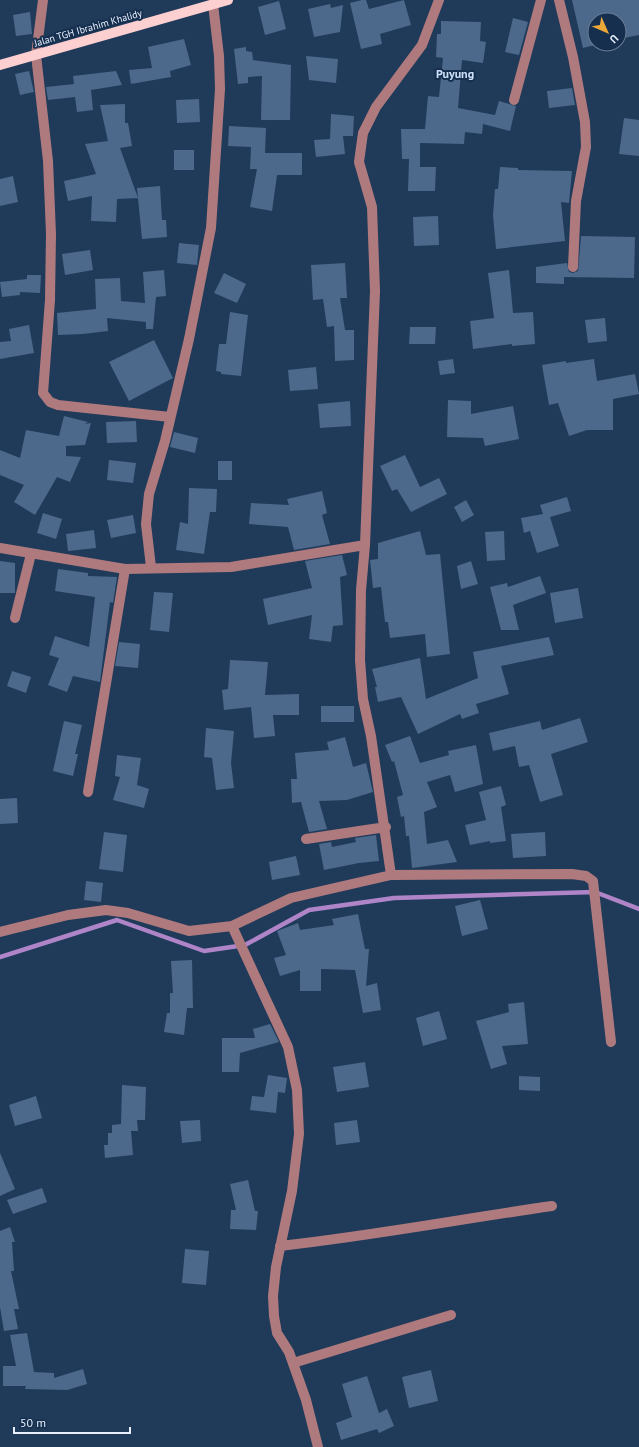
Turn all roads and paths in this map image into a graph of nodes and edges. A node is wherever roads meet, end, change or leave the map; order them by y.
1 (42, 0) edge
2 (228, 0) edge
3 (439, 0) edge
4 (541, 0) edge
5 (559, 0) edge
6 (213, 4) junction
7 (36, 55) junction
8 (0, 65) edge
9 (514, 100) dead end
10 (573, 268) dead end
11 (170, 417) junction
12 (365, 545) junction
13 (0, 548) edge
14 (31, 554) junction
15 (151, 568) junction
16 (125, 569) junction
17 (15, 618) dead end
18 (88, 792) dead end
19 (386, 827) junction
20 (306, 839) dead end
21 (391, 875) junction
22 (233, 928) junction
23 (0, 932) edge
24 (611, 1042) dead end
25 (552, 1206) dead end
26 (280, 1246) junction
27 (451, 1315) dead end
28 (293, 1363) junction
29 (318, 1447) edge

1 - 7 street
2 - 6 main road, Jalan TGH Ibrahim Khalidy
3 - 12 street
4 - 9 street
5 - 10 street
6 - 7 main road, Jalan TGH Ibrahim Khalidy
6 - 11 street
7 - 8 main road, Jalan TGH Ibrahim Khalidy
7 - 11 street
11 - 15 street
12 - 15 street
12 - 19 street
13 - 14 street
14 - 16 street
14 - 17 street
15 - 16 street
16 - 18 street
19 - 20 street
19 - 21 street
21 - 22 street
21 - 24 street
22 - 23 street
22 - 26 street
25 - 26 street
26 - 28 street
27 - 28 street
28 - 29 street

